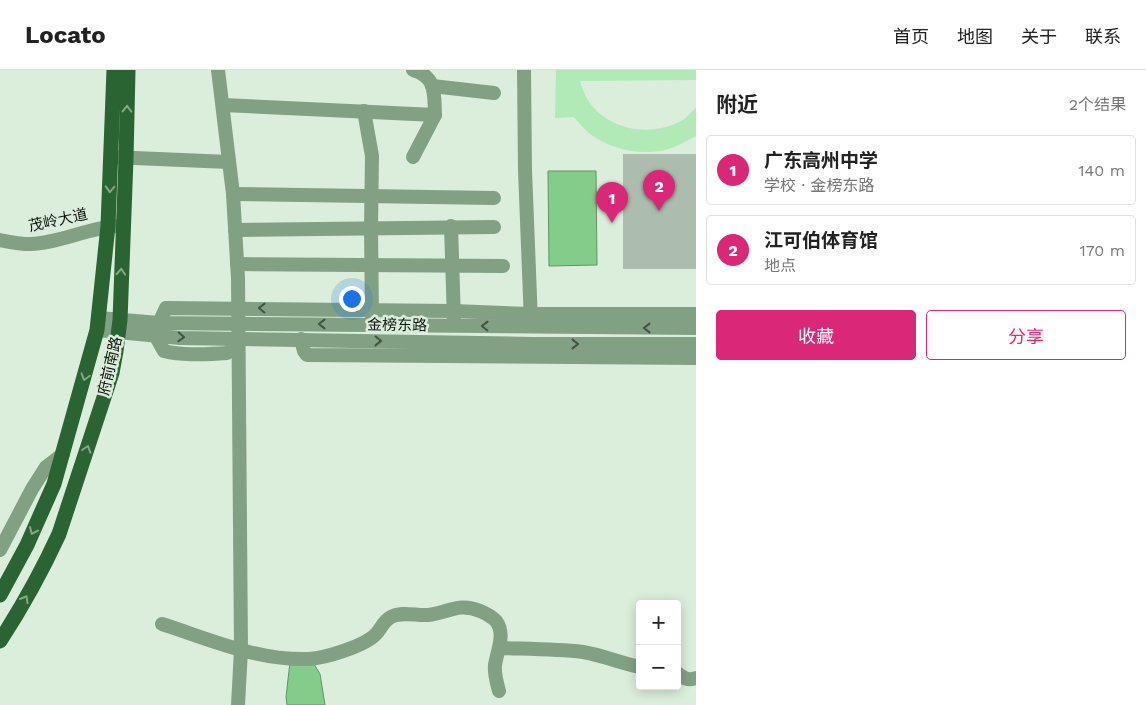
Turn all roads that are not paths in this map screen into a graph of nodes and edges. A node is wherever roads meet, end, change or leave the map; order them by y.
1 (114, 70) edge
2 (128, 70) edge
3 (218, 70) edge
4 (413, 70) edge
5 (524, 70) edge
6 (432, 86) junction
7 (494, 93) dead end
8 (223, 105) junction
9 (364, 111) junction
10 (434, 115) junction
11 (111, 157) junction
12 (414, 157) dead end
13 (126, 159) junction
14 (229, 162) junction
15 (233, 194) junction
16 (372, 197) junction
17 (494, 198) dead end
18 (108, 226) junction
19 (124, 226) junction
20 (451, 226) junction
21 (494, 227) dead end
22 (370, 228) junction
23 (235, 230) junction
24 (0, 240) edge
25 (237, 264) junction
26 (370, 264) junction
27 (452, 266) junction
28 (503, 266) dead end
29 (239, 308) junction
30 (454, 311) junction
31 (696, 314) edge
32 (372, 317) junction
33 (531, 320) junction
34 (98, 324) junction
35 (454, 325) junction
36 (119, 326) junction
37 (671, 328) junction
38 (696, 328) edge
39 (157, 329) junction
40 (239, 331) junction
41 (301, 339) junction
42 (342, 340) junction
43 (406, 341) junction
44 (672, 344) junction
45 (696, 344) edge
46 (540, 348) junction
47 (342, 356) junction
48 (406, 356) junction
49 (696, 358) edge
50 (63, 454) junction
51 (0, 550) edge
52 (0, 595) edge
53 (162, 624) dead end
54 (0, 641) edge
55 (500, 648) junction
56 (241, 650) junction
57 (636, 666) edge
58 (681, 676) edge
59 (696, 678) edge
60 (499, 691) dead end
61 (238, 705) edge

1 - 11 main road, 府前南路
13 -> 2 main road, 府前南路
3 - 8 street
4 - 6 street
5 - 33 street
6 - 7 street
6 - 10 street
8 - 9 street
8 - 14 street
9 - 10 street
9 - 16 street
10 - 12 street
11 - 13 street
11 -> 18 main road, 府前南路
13 - 14 street
13 - 19 main road, 府前南路
14 - 15 street
15 - 16 street
15 - 23 street
16 - 17 street
16 - 22 street
18 - 19 street, 茂岭大道
18 - 24 street, 茂岭大道
18 - 34 main road, 府前南路
36 -> 19 main road, 府前南路
20 - 21 street
20 - 22 street
20 - 27 street
22 - 23 street
22 - 26 street
23 - 25 street
25 - 26 street
25 - 29 street
26 - 27 street
26 - 32 street
27 - 28 street
27 - 30 street
32 -> 29 street
29 - 39 street
29 - 40 street
30 - 32 street
30 - 33 street
30 - 35 street
31 - 33 street
32 - 35 street, 金榜东路
32 -> 40 street, 金榜东路
33 -> 35 street, 金榜东路
37 -> 33 street, 金榜东路
33 - 46 street
34 - 36 street, 金榜东路
34 -> 50 main road, 府前南路
36 - 39 street, 金榜东路
54 -> 36 main road, 府前南路
37 - 38 street, 金榜东路
37 - 44 street
39 - 40 street, 金榜东路
40 - 41 street, 金榜东路
40 - 56 street
41 - 42 street, 金榜东路
41 - 47 street
42 -> 43 street, 金榜东路
42 - 47 street
43 - 46 street, 金榜东路
43 - 48 street
44 - 45 street, 金榜东路
46 -> 44 street, 金榜东路
46 - 48 street
46 - 49 street
47 - 48 street
50 - 51 street
50 -> 52 main road, 府前南路
53 - 56 street
55 - 56 street
55 - 57 street
55 - 60 street
56 - 61 street
58 - 59 street

